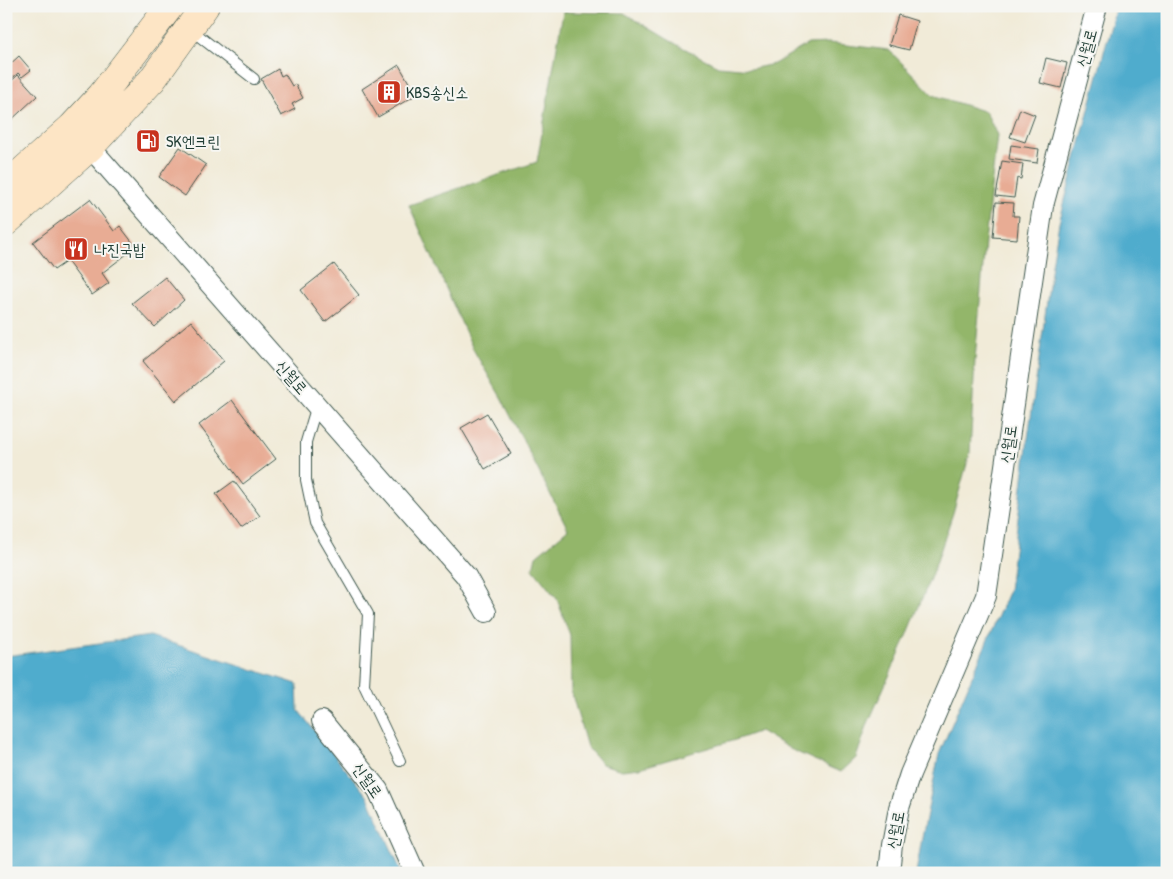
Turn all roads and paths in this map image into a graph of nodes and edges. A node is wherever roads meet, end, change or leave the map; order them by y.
1 (170, 6) edge
2 (205, 6) edge
3 (1097, 6) edge
4 (190, 28) junction
5 (254, 79) dead end
6 (72, 127) junction
7 (90, 147) junction
8 (6, 186) edge
9 (6, 222) edge
10 (316, 405) junction
11 (486, 612) dead end
12 (322, 721) dead end
13 (400, 761) dead end
14 (415, 873) edge
15 (889, 873) edge

1 - 6 street
2 - 4 street
3 - 15 street, 신월로
4 - 5 lane
4 - 7 street
6 - 7 street, 신월로
6 - 8 street
7 - 9 street
7 - 10 street, 신월로
10 - 11 street, 신월로
10 - 13 lane
12 - 14 street, 신월로

